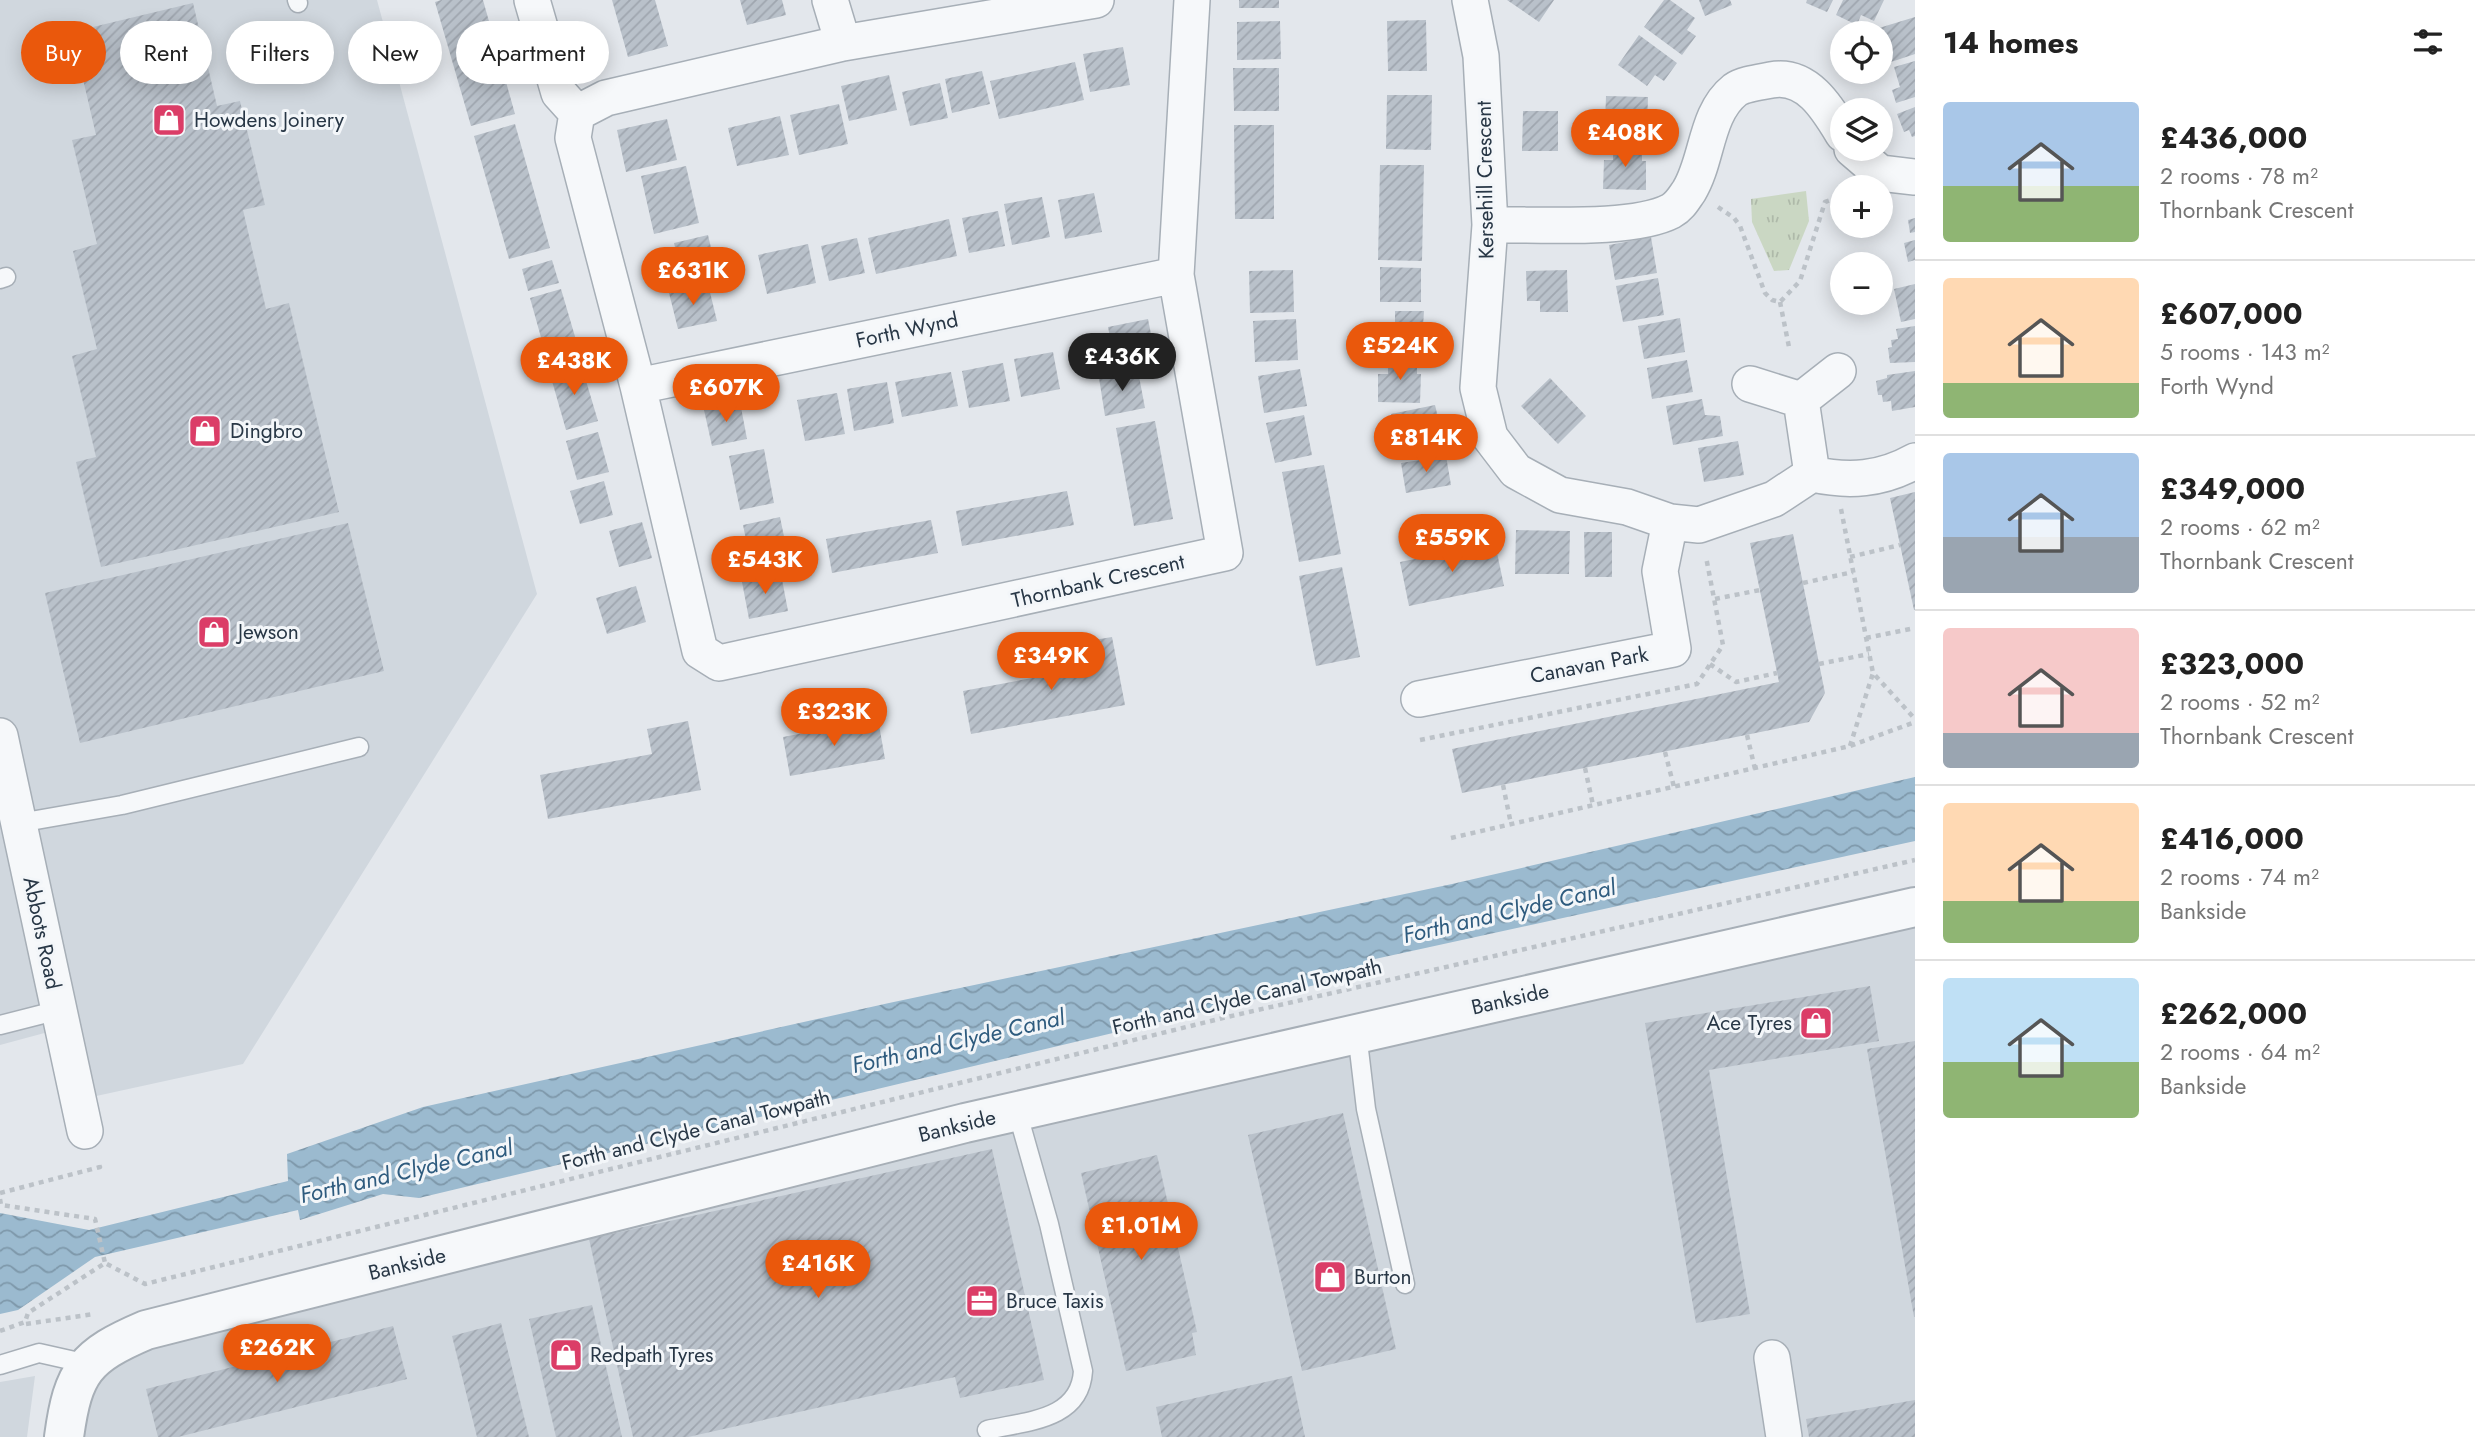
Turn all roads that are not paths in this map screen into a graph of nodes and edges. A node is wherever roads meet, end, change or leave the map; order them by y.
1 (532, 0) edge
2 (830, 0) edge
3 (1096, 0) edge
4 (1470, 0) edge
5 (1188, 1) edge
6 (843, 43) junction
7 (577, 113) junction
8 (1830, 113) edge
9 (1863, 161) edge
10 (1915, 177) edge
11 (1490, 225) junction
12 (1176, 275) junction
13 (1838, 371) dead end
14 (1750, 384) dead end
15 (638, 386) junction
16 (1801, 400) junction
17 (1915, 461) edge
18 (1824, 476) junction
19 (1670, 522) junction
20 (1419, 699) dead end
21 (0, 736) edge
22 (359, 747) dead end
23 (19, 823) junction
24 (1915, 907) edge
25 (59, 1010) junction
26 (0, 1025) edge
27 (1357, 1033) junction
28 (1017, 1111) junction
29 (85, 1131) road end
30 (1405, 1284) dead end
31 (1772, 1358) dead end
32 (0, 1364) edge
33 (88, 1364) junction
34 (988, 1430) dead end
35 (64, 1437) edge
36 (1784, 1437) edge

1 - 7 street
2 - 6 street
3 - 6 street
4 - 11 street, Kersehill Crescent
5 - 12 street
6 - 7 street
7 - 15 street
8 - 11 street
9 - 10 street
11 - 19 street, Kersehill Crescent
12 - 15 street, Forth Wynd
12 - 15 street, Thornbank Crescent
13 - 16 street
14 - 16 street
16 - 18 street
17 - 18 street
18 - 19 street, Kersehill Crescent
19 - 20 street, Canavan Park
21 - 23 street, Abbots Road
22 - 23 lane
23 - 25 street, Abbots Road
24 - 27 street, Bankside
25 - 26 lane
25 - 29 street, Abbots Road
27 - 28 street, Bankside
27 - 30 lane
28 - 33 street, Bankside
28 - 34 lane
31 - 36 street
32 - 33 lane
33 - 35 street, Bankside

